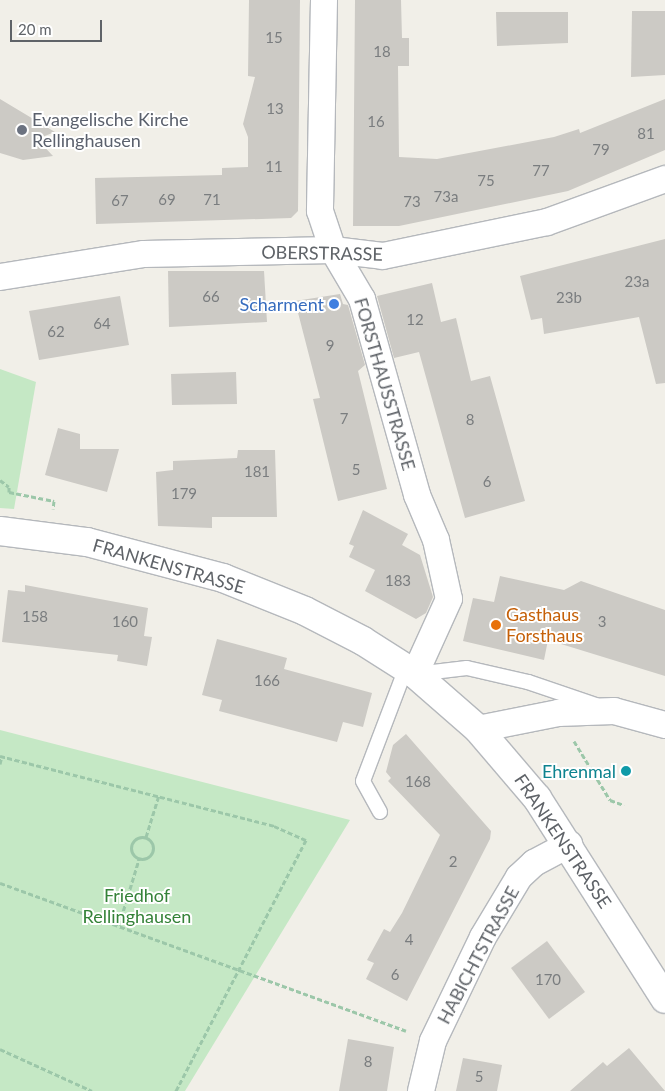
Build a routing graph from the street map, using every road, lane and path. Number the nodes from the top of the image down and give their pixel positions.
1 (324, 0) edge
2 (665, 179) edge
3 (333, 250) junction
4 (0, 277) edge
5 (0, 531) edge
6 (411, 671) junction
7 (614, 711) junction
8 (558, 714) junction
9 (665, 725) edge
10 (478, 729) junction
11 (1, 756) edge
12 (0, 764) edge
13 (159, 795) junction
14 (624, 805) dead end
15 (380, 812) dead end
16 (146, 838) junction
17 (569, 844) junction
18 (139, 859) junction
19 (0, 883) edge
20 (119, 925) junction
21 (239, 968) junction
22 (665, 999) edge
23 (433, 1041) junction
24 (0, 1049) edge
25 (92, 1091) edge
26 (176, 1091) edge
27 (421, 1091) edge

1 - 3 street, FORSTHAUSSTRASSE
2 - 3 street, OBERSTRASSE
3 - 4 street, OBERSTRASSE
3 - 6 street, FORSTHAUSSTRASSE
5 - 6 main road, FRANKENSTRASSE
6 - 7 lane
6 - 10 main road, FRANKENSTRASSE
6 - 15 lane
7 - 8 street
7 - 9 street
8 - 10 street
8 - 14 path
10 - 17 main road, FRANKENSTRASSE
11 - 12 path
11 - 13 path
13 - 16 path
13 - 21 path
16 - 18 path
16 - 18 path
17 - 22 main road, FRANKENSTRASSE
17 - 23 street, HABICHTSTRASSE
18 - 20 path
19 - 20 path
20 - 21 path
21 - 23 path
21 - 26 path
23 - 27 street, HABICHTSTRASSE
24 - 25 path

